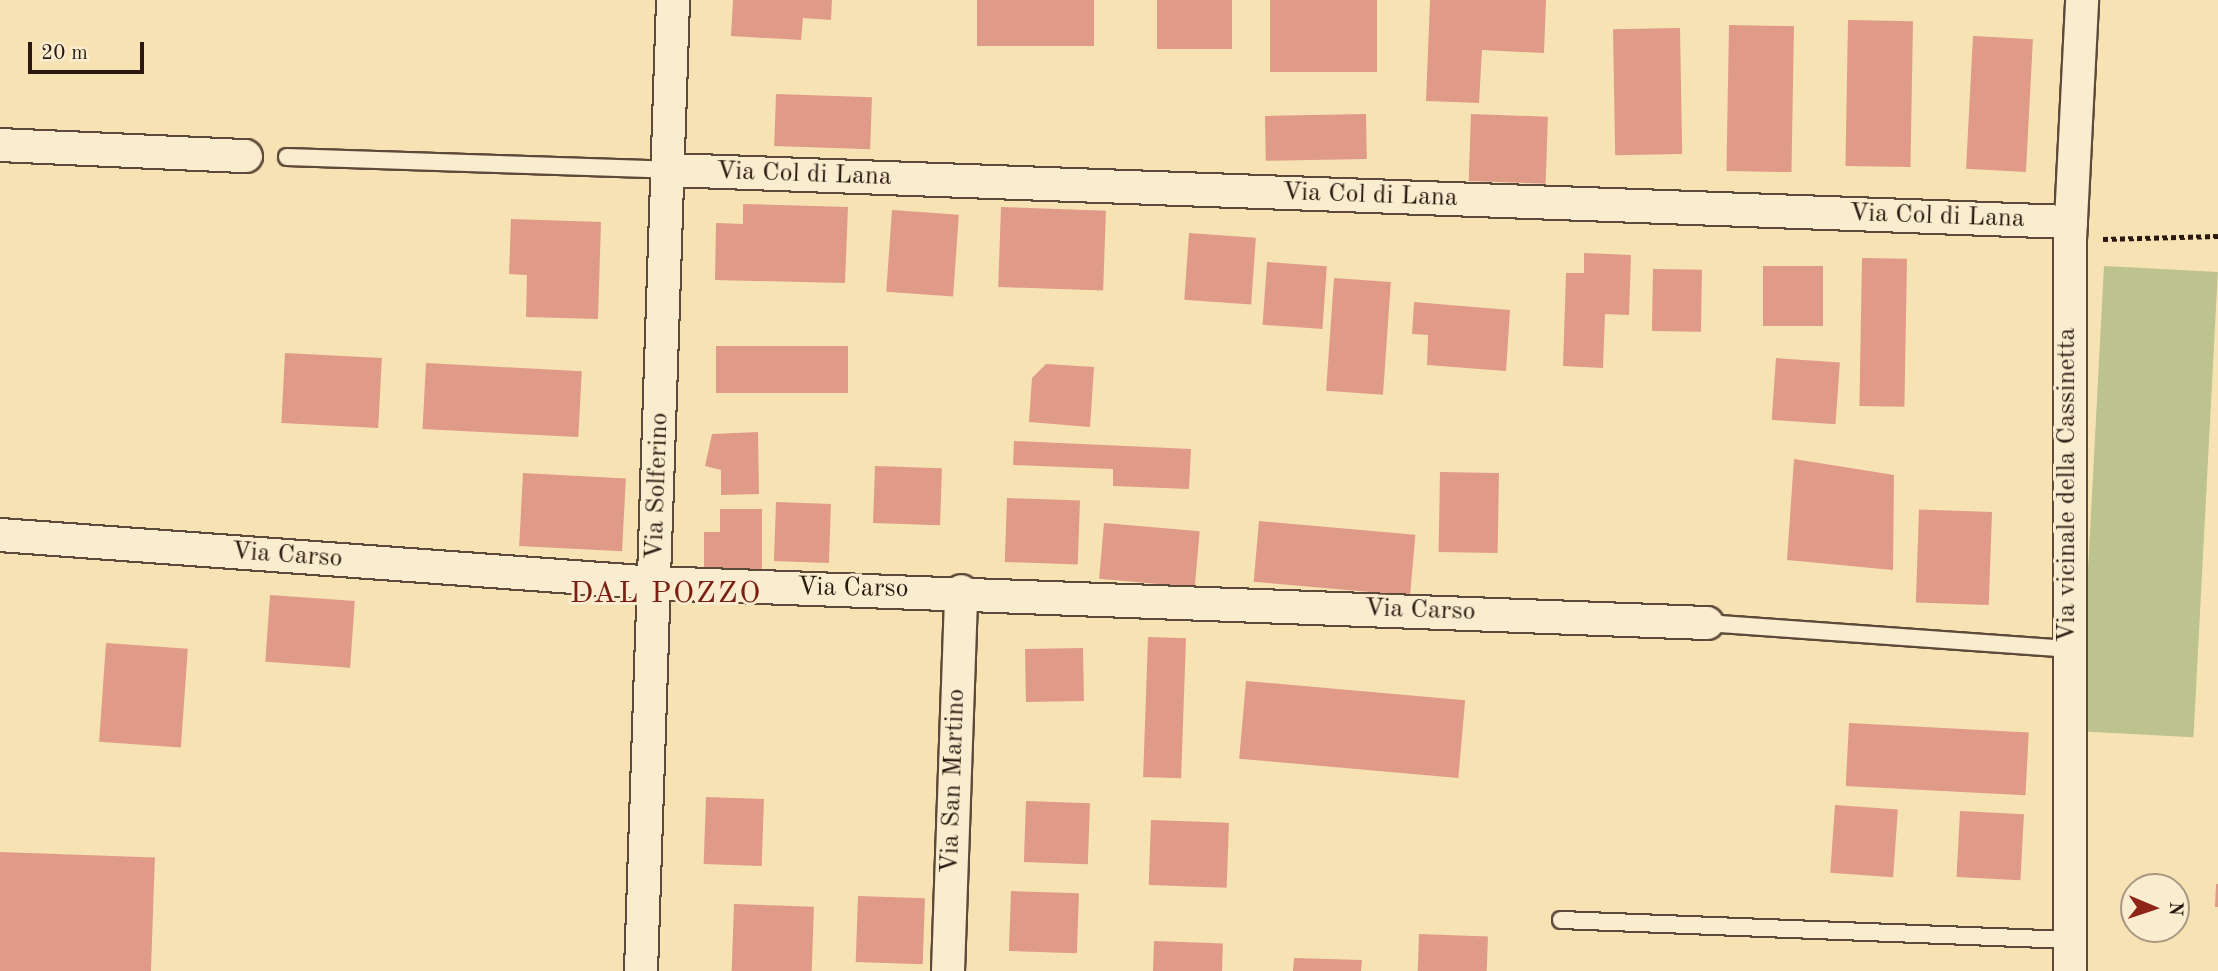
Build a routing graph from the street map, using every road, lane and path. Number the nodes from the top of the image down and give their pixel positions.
1 (673, 0) edge
2 (2075, 0) edge
3 (2082, 0) edge
4 (0, 145) edge
5 (247, 156) dead end
6 (287, 157) dead end
7 (670, 170) junction
8 (2070, 231) junction
9 (2218, 236) edge
10 (0, 536) edge
11 (655, 583) junction
12 (961, 591) junction
13 (1707, 623) joint
14 (2067, 649) junction
15 (1561, 920) dead end
16 (2070, 956) edge
17 (641, 971) edge
18 (948, 971) edge

1 - 7 street, Via Solferino
2 - 3 street
3 - 8 street, Via vicinale della Cassinetta
4 - 5 street
6 - 7 lane
7 - 8 street, Via Col di Lana
7 - 11 street, Via Solferino
8 - 9 path
8 - 14 street, Via vicinale della Cassinetta
10 - 11 street, Via Carso
11 - 12 street, Via Carso
11 - 17 street, Via Solferino
12 - 13 street, Via Carso
12 - 18 street, Via San Martino
13 - 14 lane
14 - 16 street, Via vicinale della Cassinetta
15 - 16 lane

